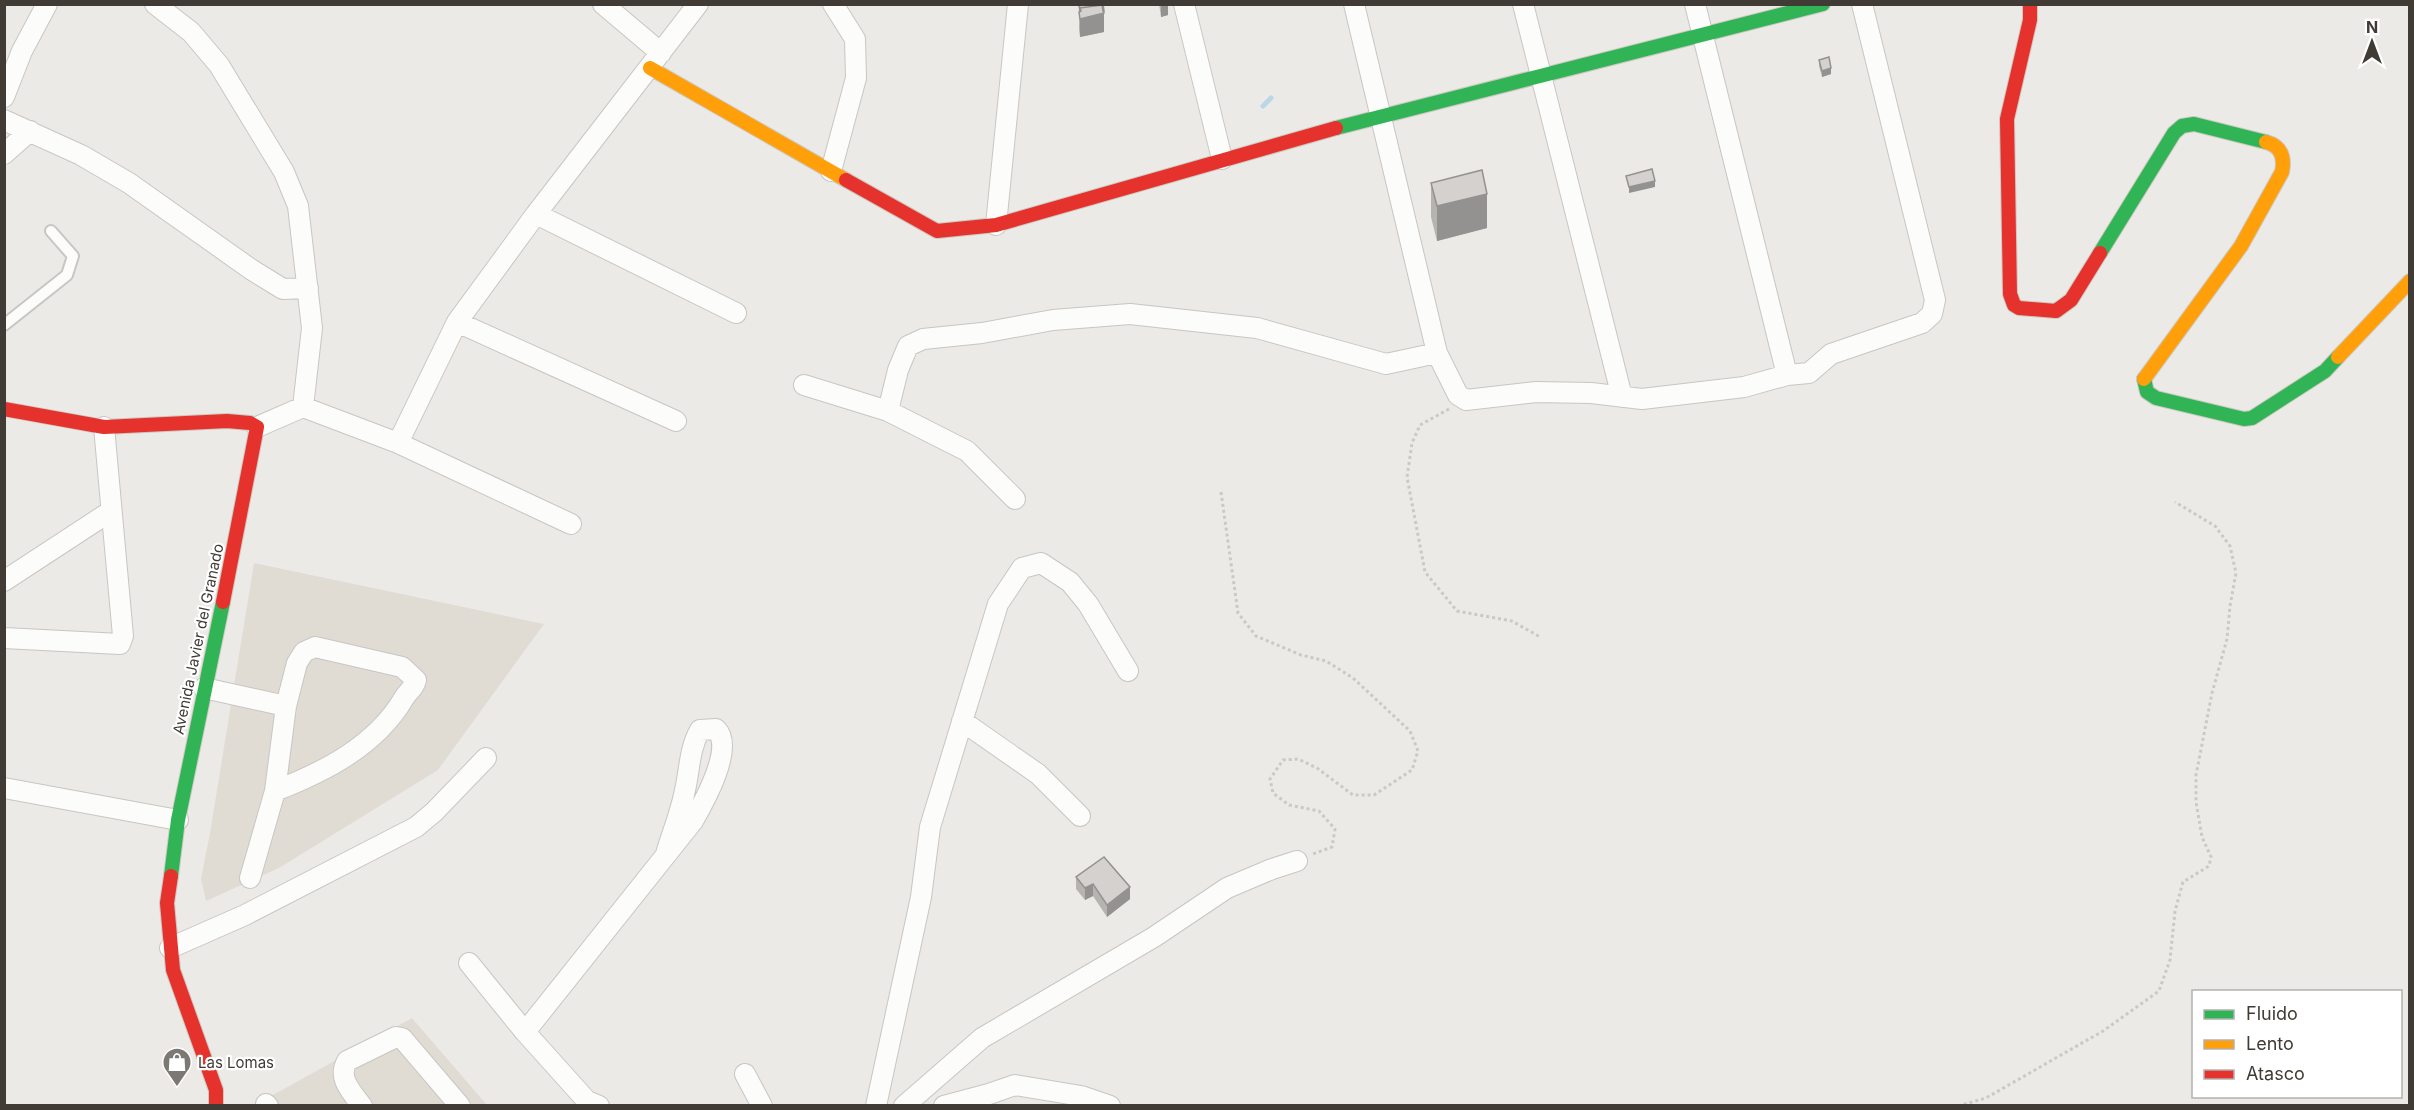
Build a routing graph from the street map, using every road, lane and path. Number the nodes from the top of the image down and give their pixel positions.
1 (47, 4) edge
2 (155, 4) edge
3 (603, 4) edge
4 (698, 4) edge
5 (833, 4) edge
6 (1018, 4) edge
7 (1184, 4) edge
8 (1354, 4) edge
9 (1523, 4) edge
10 (1695, 4) edge
11 (1823, 4) edge
12 (1862, 4) edge
13 (2030, 4) edge
14 (1702, 34) junction
15 (13, 47) edge
16 (655, 61) junction
17 (1540, 75) junction
18 (4, 97) edge
19 (1381, 115) junction
20 (4, 120) edge
21 (30, 131) junction
22 (4, 154) edge
23 (1222, 159) junction
24 (831, 171) junction
25 (536, 214) junction
26 (996, 225) junction
27 (51, 231) dead end
28 (2409, 281) edge
29 (308, 288) junction
30 (736, 313) dead end
31 (457, 322) junction
32 (4, 325) edge
33 (1437, 353) junction
34 (1787, 375) junction
35 (804, 384) dead end
36 (1622, 397) junction
37 (1466, 400) junction
38 (303, 407) junction
39 (4, 409) edge
40 (888, 411) junction
41 (676, 421) dead end
42 (104, 427) junction
43 (257, 427) junction
44 (398, 443) junction
45 (1221, 492) dead end
46 (1015, 499) dead end
47 (2175, 502) dead end
48 (111, 511) junction
49 (572, 524) dead end
50 (4, 581) edge
51 (1540, 637) dead end
52 (4, 638) edge
53 (1128, 671) dead end
54 (204, 688) junction
55 (286, 706) junction
56 (962, 721) junction
57 (486, 758) dead end
58 (4, 788) edge
59 (275, 791) junction
60 (1080, 816) dead end
61 (178, 820) junction
62 (666, 854) junction
63 (1297, 861) joint
64 (250, 878) dead end
65 (170, 948) junction
66 (469, 963) dead end
67 (525, 1032) junction
68 (745, 1074) dead end
69 (216, 1106) edge
70 (362, 1106) edge
71 (460, 1106) edge
72 (598, 1106) edge
73 (762, 1106) edge
74 (876, 1106) edge
75 (904, 1106) edge
76 (944, 1106) edge
77 (1110, 1106) edge
78 (1958, 1106) edge

1 - 15 street
2 - 29 street
3 - 16 street
4 - 16 street
5 - 24 street
6 - 26 street
7 - 23 street
8 - 19 street
9 - 17 street
10 - 14 street
11 - 14 street
12 - 34 street
13 - 28 street
14 - 17 street
14 - 34 street
15 - 18 street
16 - 24 street
16 - 25 street
17 - 19 street
17 - 36 street
19 - 23 street
19 - 33 street
20 - 21 street
21 - 22 street
21 - 29 street
23 - 26 street
24 - 26 street
25 - 30 street
25 - 31 street
27 - 32 lane
29 - 38 street
31 - 41 street
31 - 44 street
33 - 37 street
33 - 40 street
34 - 36 street
35 - 40 street
36 - 37 street
37 - 51 path
38 - 43 street
38 - 44 street
39 - 42 street
40 - 46 street
42 - 43 street
42 - 48 street
43 - 54 street, Avenida Javier del Granado
44 - 49 street
45 - 63 path
47 - 78 path
48 - 50 street
48 - 52 street
53 - 56 street
54 - 55 street
54 - 61 street, Avenida Javier del Granado
55 - 59 street
55 - 59 street
56 - 60 street
56 - 74 street
57 - 65 street
58 - 61 street
59 - 64 street
61 - 65 street, Avenida Javier del Granado
62 - 62 street
62 - 67 street
63 - 75 street
65 - 69 street, Avenida Javier del Granado
66 - 67 street
67 - 72 street
68 - 73 street
70 - 71 street
76 - 77 street

